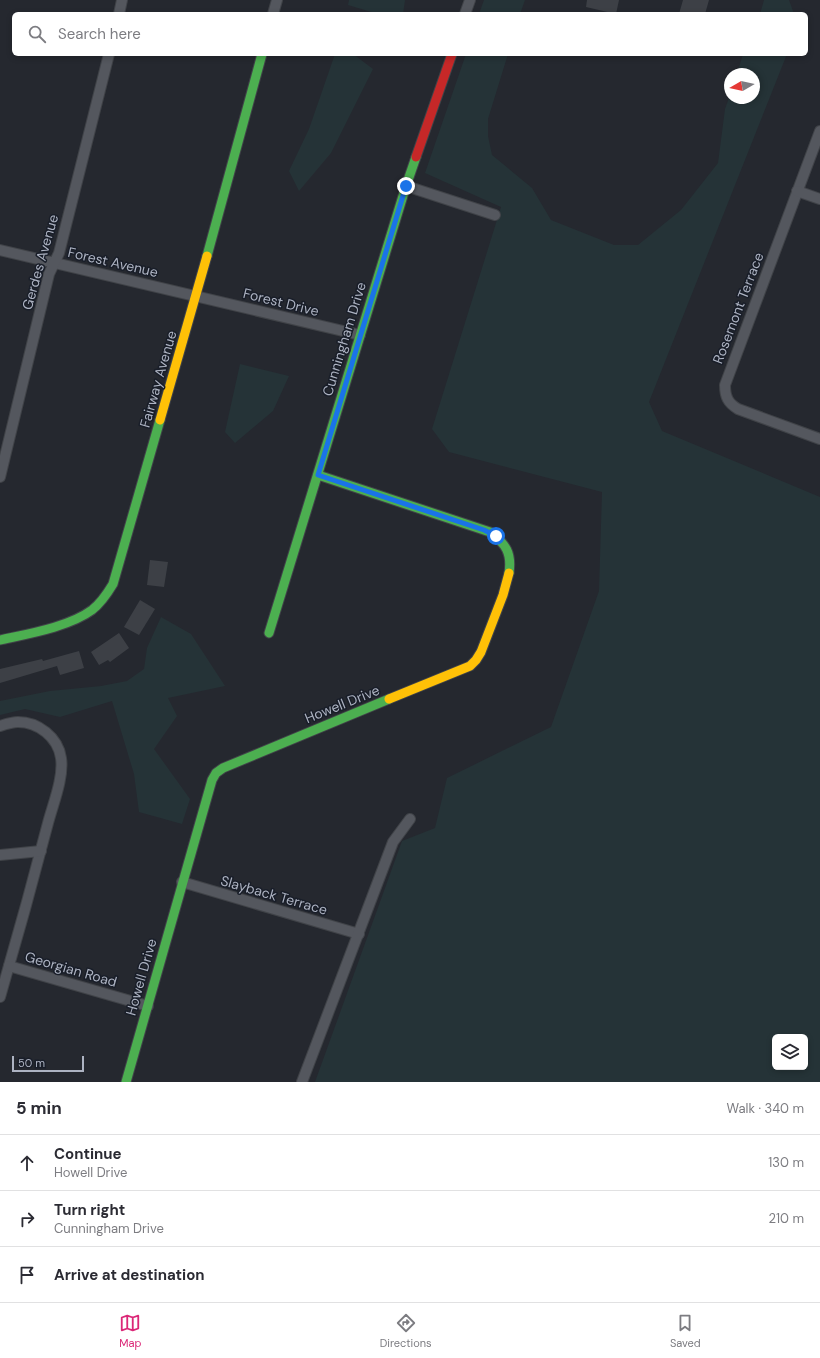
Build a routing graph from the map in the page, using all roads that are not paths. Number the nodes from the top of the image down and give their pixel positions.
1 (122, 0) edge
2 (277, 0) edge
3 (470, 0) edge
4 (119, 12) edge
5 (274, 12) edge
6 (466, 12) edge
7 (108, 56) edge
8 (261, 56) edge
9 (451, 56) edge
10 (820, 131) edge
11 (406, 186) junction
12 (797, 191) junction
13 (820, 199) edge
14 (495, 215) dead end
15 (0, 250) edge
16 (54, 263) junction
17 (196, 295) junction
18 (360, 335) junction
19 (820, 440) edge
20 (318, 475) junction
21 (0, 477) edge
22 (269, 633) dead end
23 (0, 640) edge
24 (0, 726) edge
25 (410, 819) dead end
26 (41, 851) junction
27 (0, 855) edge
28 (182, 882) junction
29 (359, 934) junction
30 (9, 966) junction
31 (0, 997) edge
32 (148, 1006) junction
33 (126, 1082) edge
34 (302, 1082) edge

1 - 4 street
2 - 5 street
3 - 6 street
7 - 16 street, Gerdes Avenue
8 - 17 street, Fairway Avenue
9 - 11 street, Cunningham Drive
10 - 12 street, Rosemont Terrace
11 - 14 street
11 - 18 street, Cunningham Drive
12 - 13 street
12 - 19 street, Rosemont Terrace
15 - 16 street, Forest Avenue
16 - 17 street, Forest Avenue
16 - 21 street, Gerdes Avenue
17 - 18 street, Forest Drive
17 - 23 street, Fairway Avenue
18 - 20 street, Cunningham Drive
20 - 22 street, Cunningham Drive
20 - 28 street, Howell Drive
24 - 26 street
25 - 29 street
26 - 27 street
26 - 30 street
28 - 29 street, Slayback Terrace
28 - 32 street, Howell Drive
29 - 34 street
30 - 31 street
30 - 32 street, Georgian Road
32 - 33 street, Howell Drive

